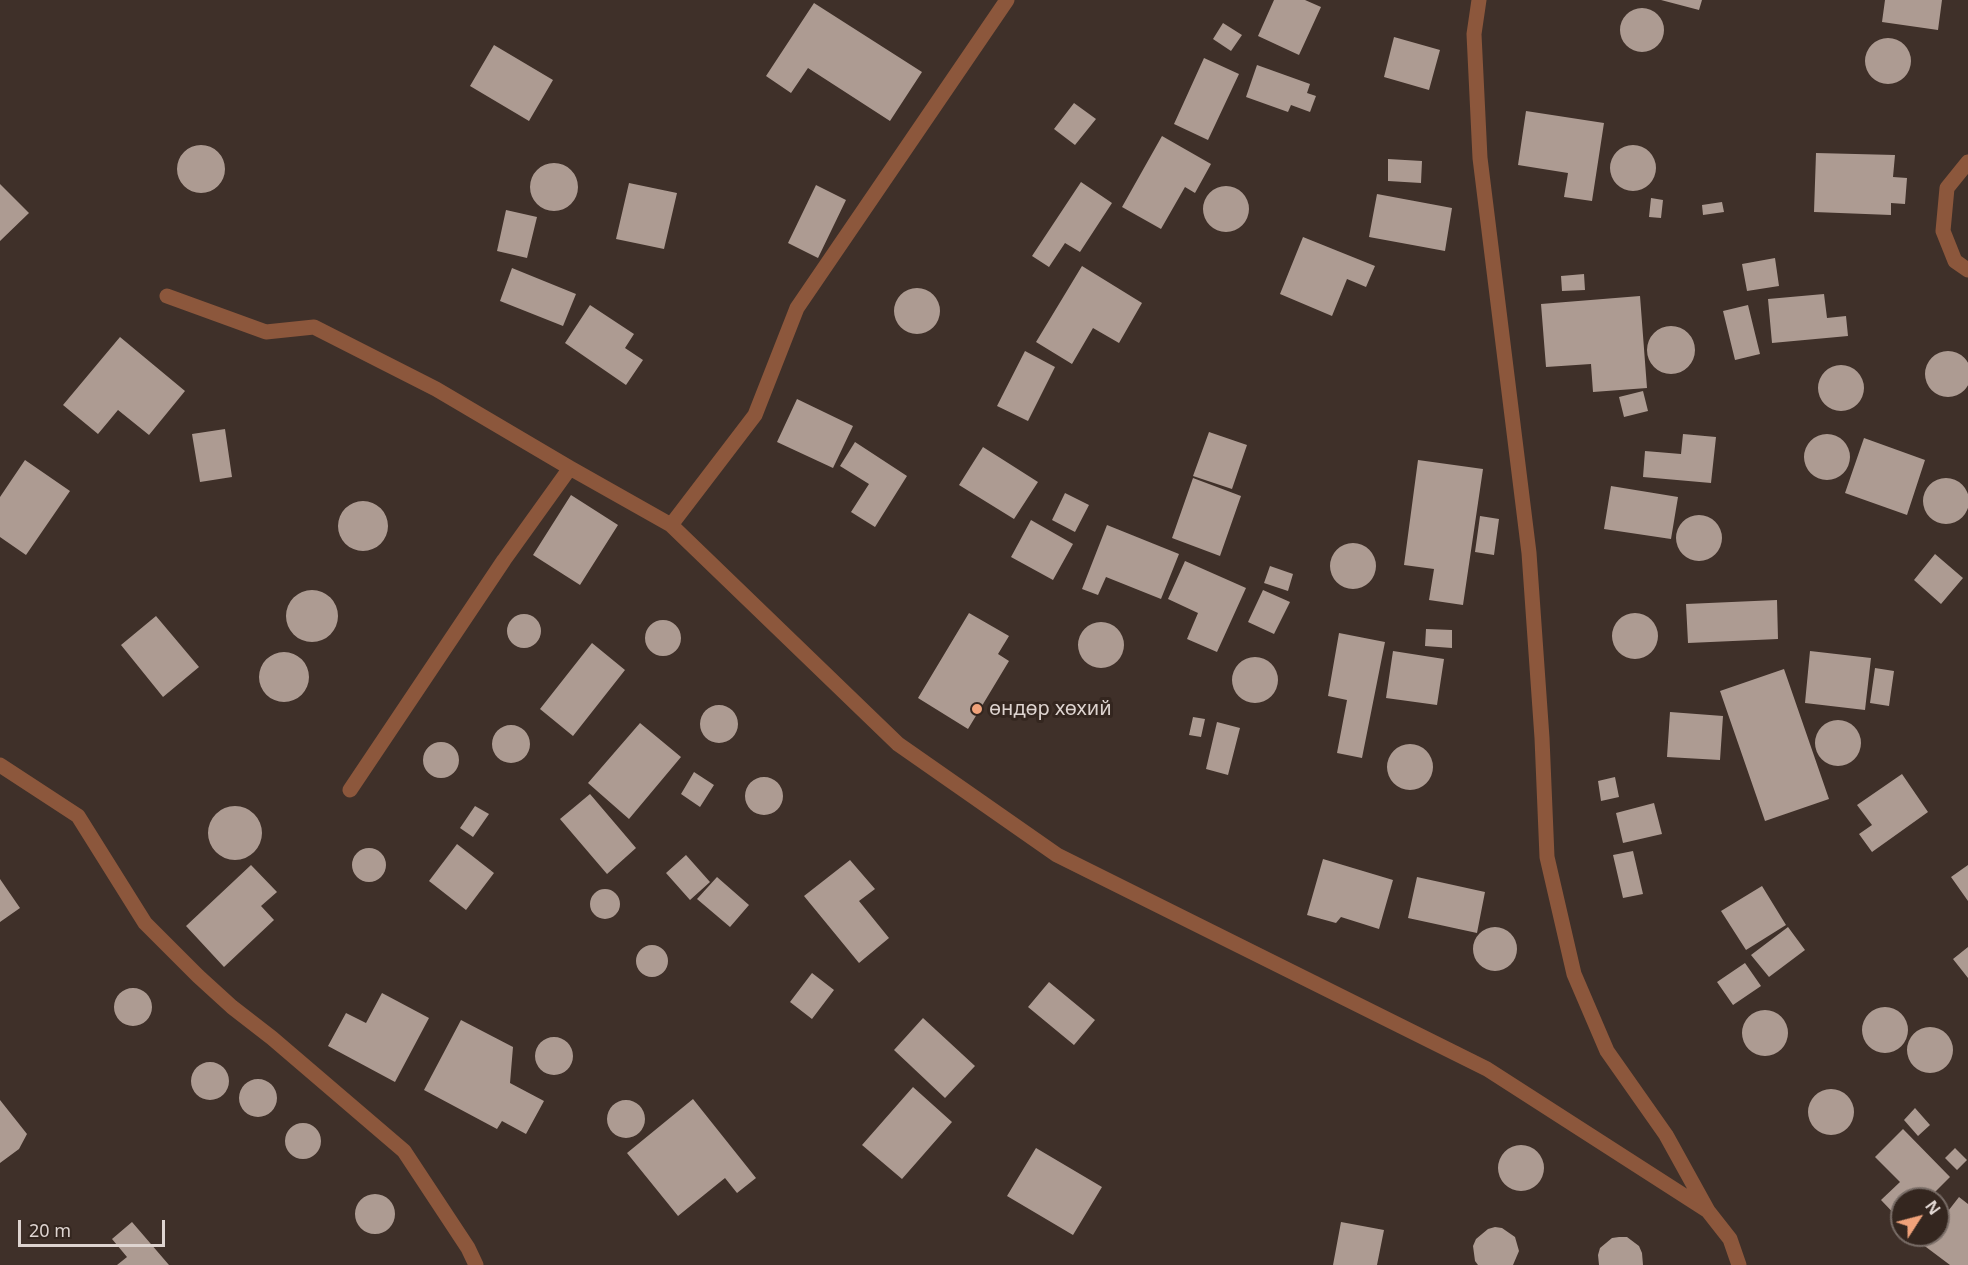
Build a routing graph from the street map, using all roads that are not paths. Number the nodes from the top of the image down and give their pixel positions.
1 (1007, 0) edge
2 (1479, 0) edge
3 (1968, 162) edge
4 (1968, 270) edge
5 (167, 296) dead end
6 (570, 468) junction
7 (672, 525) junction
8 (0, 765) edge
9 (350, 790) dead end
10 (1708, 1211) junction
11 (476, 1265) edge
12 (1739, 1265) edge

1 - 7 street
2 - 10 street
3 - 4 street
5 - 6 street
6 - 7 street
6 - 9 street
7 - 10 street
8 - 11 street
10 - 12 street

